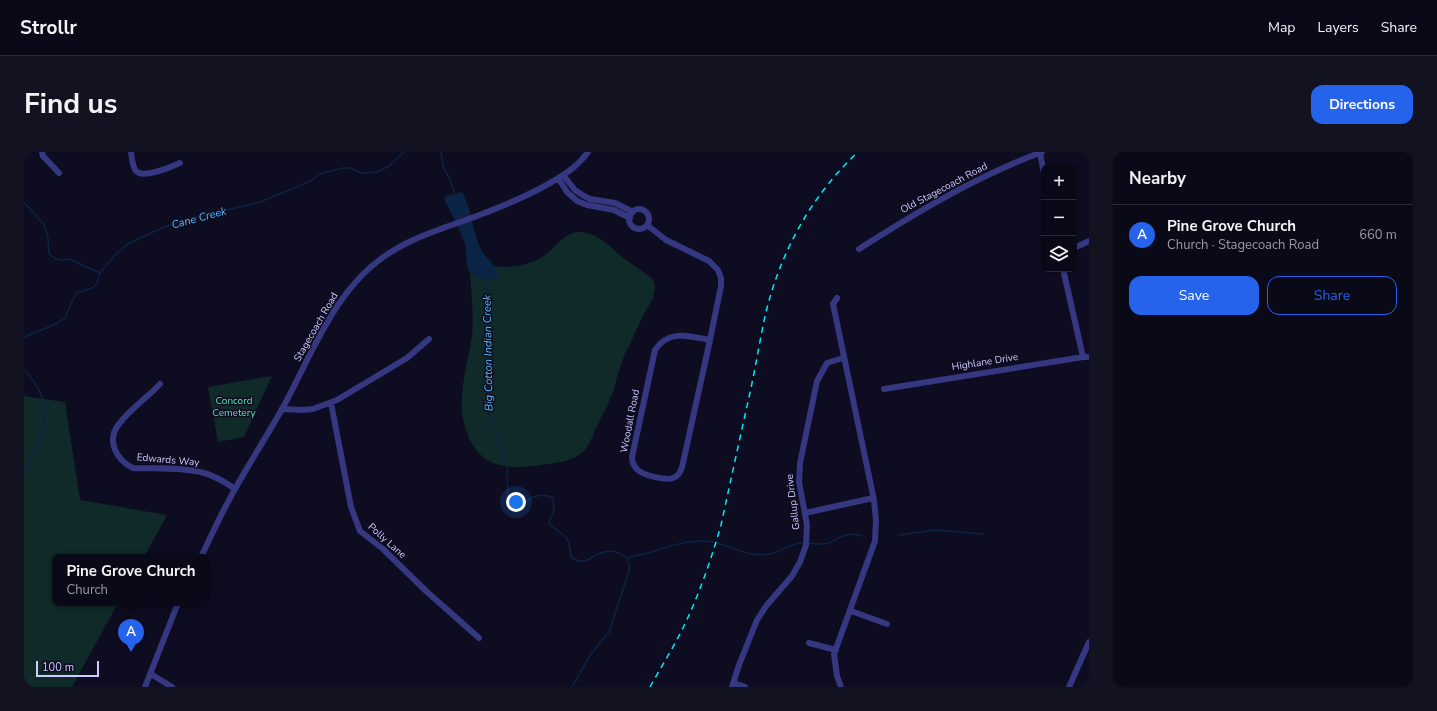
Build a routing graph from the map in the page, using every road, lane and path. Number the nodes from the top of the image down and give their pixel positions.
1 (42, 152) edge
2 (131, 152) edge
3 (588, 152) edge
4 (1041, 152) edge
5 (180, 163) dead end
6 (1043, 164) edge
7 (59, 173) dead end
8 (561, 177) junction
9 (633, 212) junction
10 (630, 218) junction
11 (647, 225) junction
12 (1089, 241) edge
13 (1077, 247) edge
14 (859, 249) dead end
15 (1064, 272) edge
16 (837, 298) dead end
17 (429, 339) dead end
18 (710, 340) junction
19 (1086, 357) edge
20 (843, 358) junction
21 (160, 384) dead end
22 (884, 389) dead end
23 (331, 403) junction
24 (282, 409) junction
25 (235, 489) junction
26 (873, 498) junction
27 (805, 513) junction
28 (202, 554) edge
29 (177, 606) edge
30 (851, 611) junction
31 (887, 624) dead end
32 (479, 638) dead end
33 (1089, 642) edge
34 (809, 643) dead end
35 (836, 650) junction
36 (151, 674) junction
37 (733, 685) edge
38 (146, 687) edge
39 (172, 687) edge
40 (745, 687) edge
41 (841, 687) edge
42 (1069, 687) edge

1 - 7 street
2 - 5 street
3 - 8 street, Stagecoach Road
4 - 6 street
4 - 14 street, Old Stagecoach Road
8 - 9 street
8 - 10 street
8 - 24 street, Stagecoach Road
9 - 10 street
9 - 11 street
10 - 11 street
11 - 18 street, Woodall Road
12 - 13 street
15 - 19 street
16 - 20 street
17 - 23 street
18 - 18 street, Woodall Road
19 - 22 street, Highlane Drive
20 - 26 street
20 - 27 street, Gallup Drive
21 - 25 street, Edwards Way
23 - 24 street
23 - 32 street, Polly Lane
24 - 25 street, Stagecoach Road
25 - 28 street, Stagecoach Road
26 - 27 street
26 - 30 street
27 - 37 street, Gallup Drive
29 - 36 street
30 - 31 street
30 - 35 street
33 - 42 street
34 - 35 street
35 - 41 street
36 - 38 street
36 - 39 street
37 - 40 street

